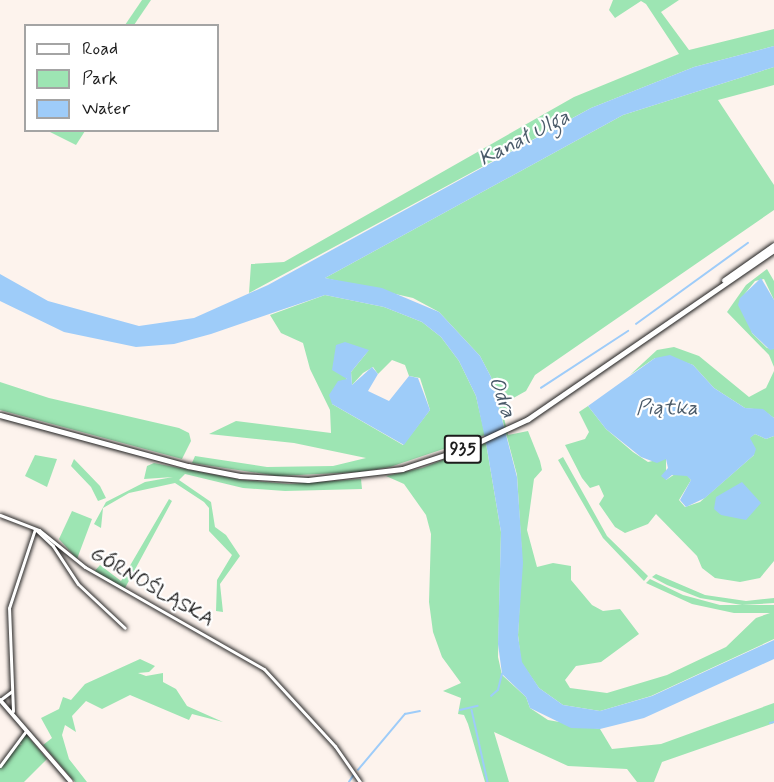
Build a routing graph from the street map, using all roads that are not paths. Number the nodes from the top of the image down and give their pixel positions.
1 (774, 245) edge
2 (774, 250) edge
3 (715, 288) junction
4 (0, 415) edge
5 (0, 515) edge
6 (35, 529) junction
7 (125, 628) dead end
8 (12, 691) junction
9 (0, 700) edge
10 (13, 711) junction
11 (27, 729) junction
12 (0, 766) edge
13 (71, 782) edge
14 (360, 782) edge

1 - 3 main road, 935
2 - 3 main road, 935
3 - 4 main road, 935
5 - 6 street
6 - 7 street
6 - 8 street
6 - 14 street, GÓRNOŚLĄSKA
8 - 9 street
8 - 10 street
9 - 10 street
10 - 11 street
11 - 12 street
11 - 13 street

